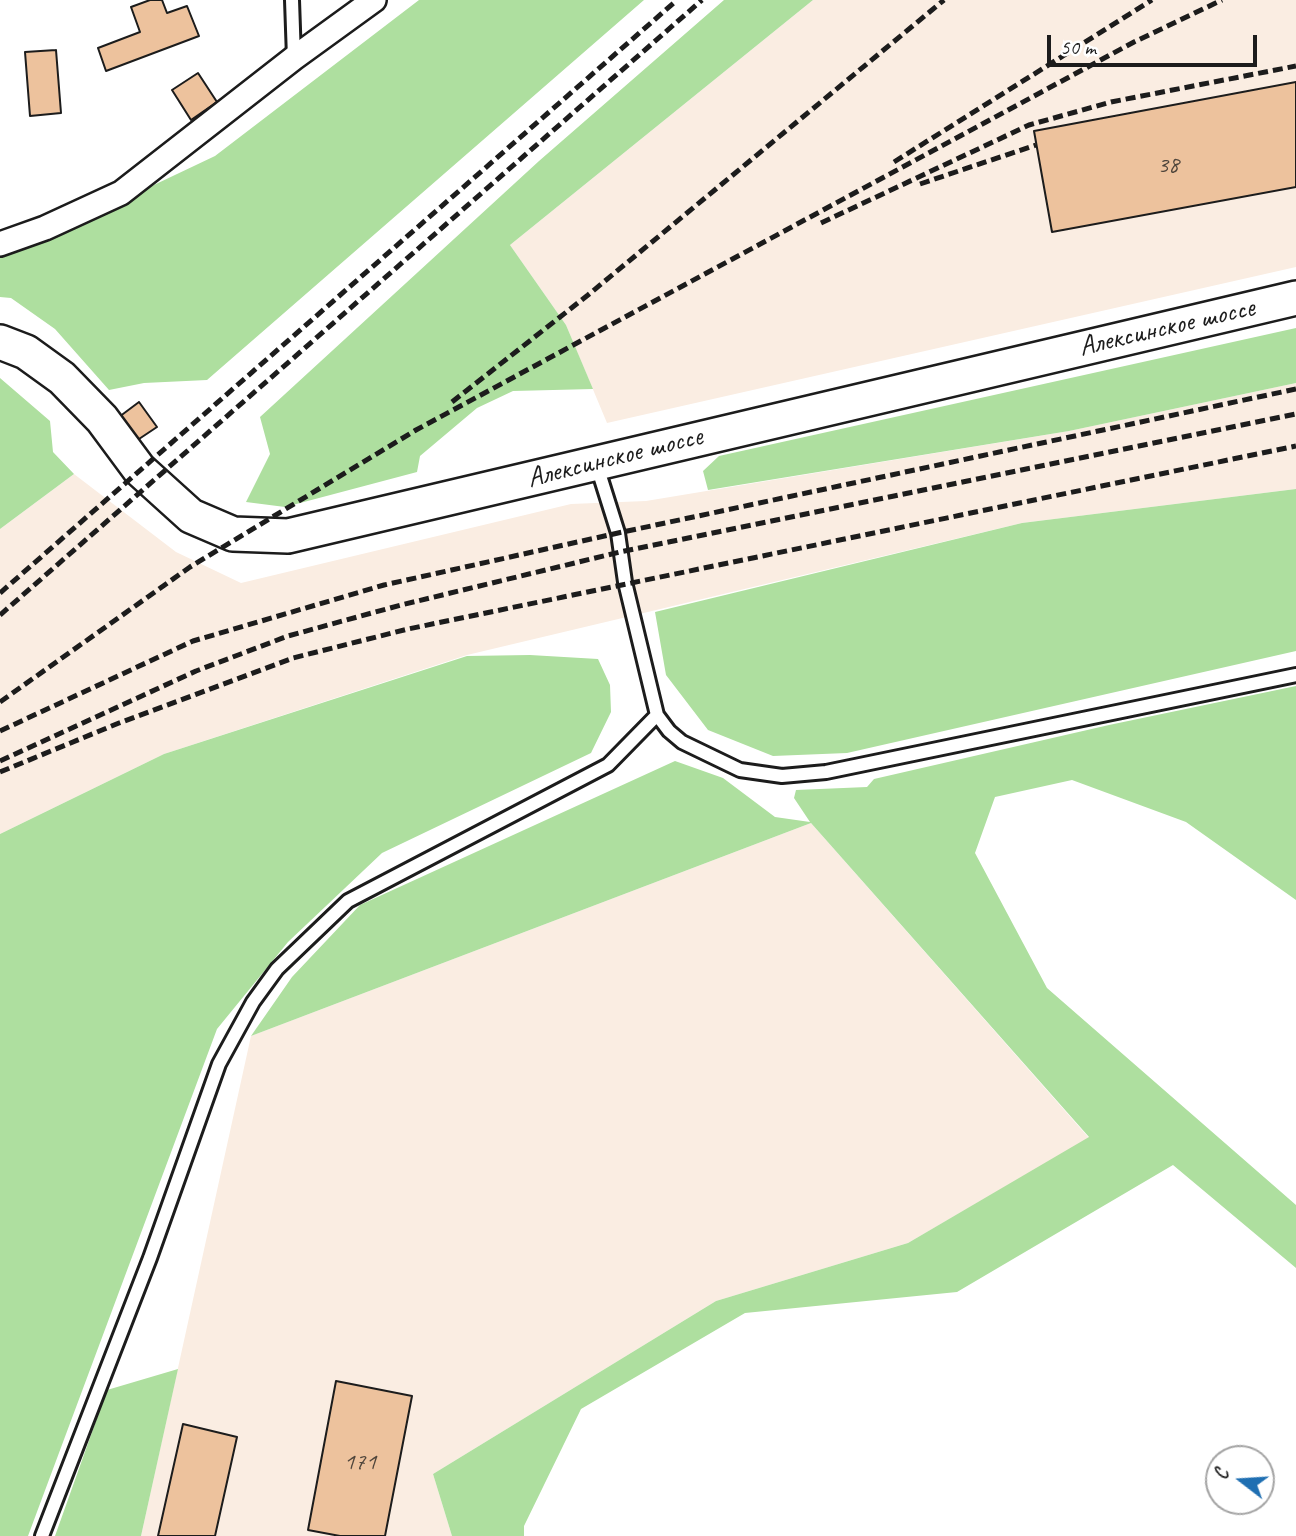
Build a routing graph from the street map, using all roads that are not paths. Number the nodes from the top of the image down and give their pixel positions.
1 (292, 0) edge
2 (374, 0) edge
3 (294, 58) junction
4 (0, 244) edge
5 (1296, 298) edge
6 (0, 342) edge
7 (596, 462) junction
8 (1296, 675) edge
9 (657, 715) junction
10 (42, 1536) edge

1 - 3 lane
2 - 3 street
3 - 4 street
5 - 7 main road, Алексинское шоссе
6 - 7 main road, Алексинское шоссе
7 - 9 lane
8 - 9 lane
9 - 10 lane

